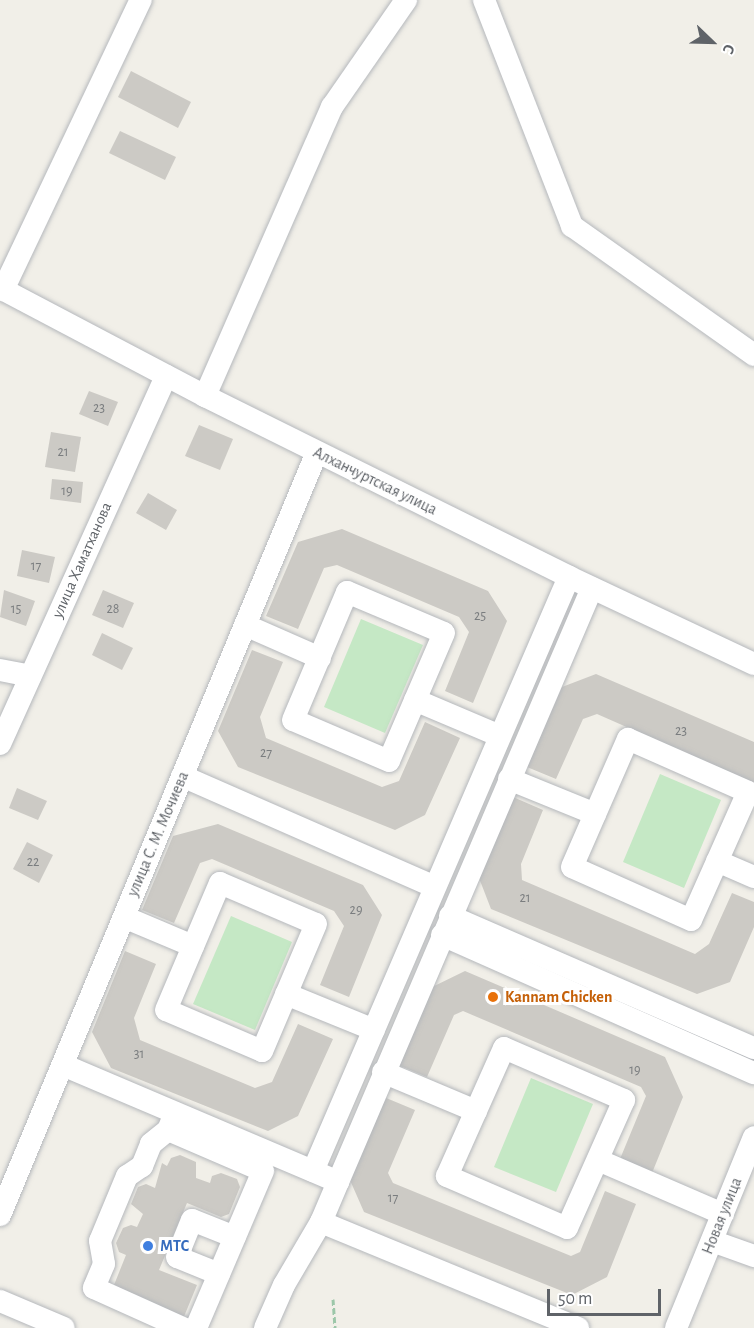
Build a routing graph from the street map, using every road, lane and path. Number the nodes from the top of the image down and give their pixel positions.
1 (141, 0) edge
2 (406, 0) edge
3 (484, 0) edge
4 (2, 289) edge
5 (754, 355) edge
6 (166, 376) junction
7 (205, 396) junction
8 (317, 452) junction
9 (569, 577) junction
10 (592, 588) junction
11 (245, 625) junction
12 (320, 658) junction
13 (754, 664) edge
14 (0, 670) edge
15 (30, 676) junction
16 (415, 700) junction
17 (500, 736) junction
18 (0, 744) edge
19 (182, 776) junction
20 (509, 779) junction
21 (595, 814) junction
22 (717, 861) junction
23 (754, 876) edge
24 (435, 887) junction
25 (124, 917) junction
26 (446, 925) junction
27 (193, 946) junction
28 (286, 994) junction
29 (374, 1030) junction
30 (754, 1048) edge
31 (63, 1065) junction
32 (383, 1072) junction
33 (754, 1073) edge
34 (476, 1112) junction
35 (172, 1121) junction
36 (752, 1147) edge
37 (598, 1160) junction
38 (313, 1172) junction
39 (338, 1182) junction
40 (723, 1214) junction
41 (0, 1215) edge
42 (321, 1222) junction
43 (235, 1237) junction
44 (712, 1241) junction
45 (754, 1256) edge
46 (219, 1274) junction
47 (333, 1299) dead end
48 (0, 1301) edge
49 (64, 1328) edge
50 (183, 1328) edge
51 (196, 1328) edge
52 (265, 1328) edge
53 (335, 1328) edge
54 (578, 1328) edge
55 (676, 1328) edge

1 - 4 street
2 - 7 street
3 - 5 street
4 - 6 street, Алханчуртская улица
6 - 7 street, Алханчуртская улица
6 - 15 street, улица Хаматханова
7 - 8 street, Алханчуртская улица
8 - 9 street, Алханчуртская улица
8 - 11 street, улица С. М. Мочиева
9 - 10 street, Алханчуртская улица
9 - 17 street
10 - 13 street, Алханчуртская улица
10 - 20 street
11 - 12 street
11 - 19 street, улица С. М. Мочиева
12 - 16 street
12 - 16 street
14 - 15 street
15 - 18 street, улица Хаматханова
16 - 17 street
17 - 24 street
19 - 24 street
19 - 25 street, улица С. М. Мочиева
20 - 21 street
20 - 26 street
21 - 22 street
21 - 22 street
22 - 23 street
24 - 29 street
25 - 27 street
25 - 31 street, улица С. М. Мочиева
26 - 30 street
26 - 32 street
26 - 33 street
27 - 28 street
27 - 28 street
28 - 29 street
29 - 38 street
31 - 35 street
31 - 41 street, улица С. М. Мочиева
32 - 34 street
32 - 39 street
34 - 37 street
34 - 37 street
35 - 38 street
35 - 43 street
35 - 50 street
36 - 40 street, Новая улица
37 - 40 street
38 - 39 street
39 - 42 street
40 - 44 street, Новая улица
42 - 52 street
42 - 54 street
43 - 46 street
43 - 46 street
44 - 45 street
44 - 55 street, Новая улица
46 - 51 street
47 - 53 path
48 - 49 street

